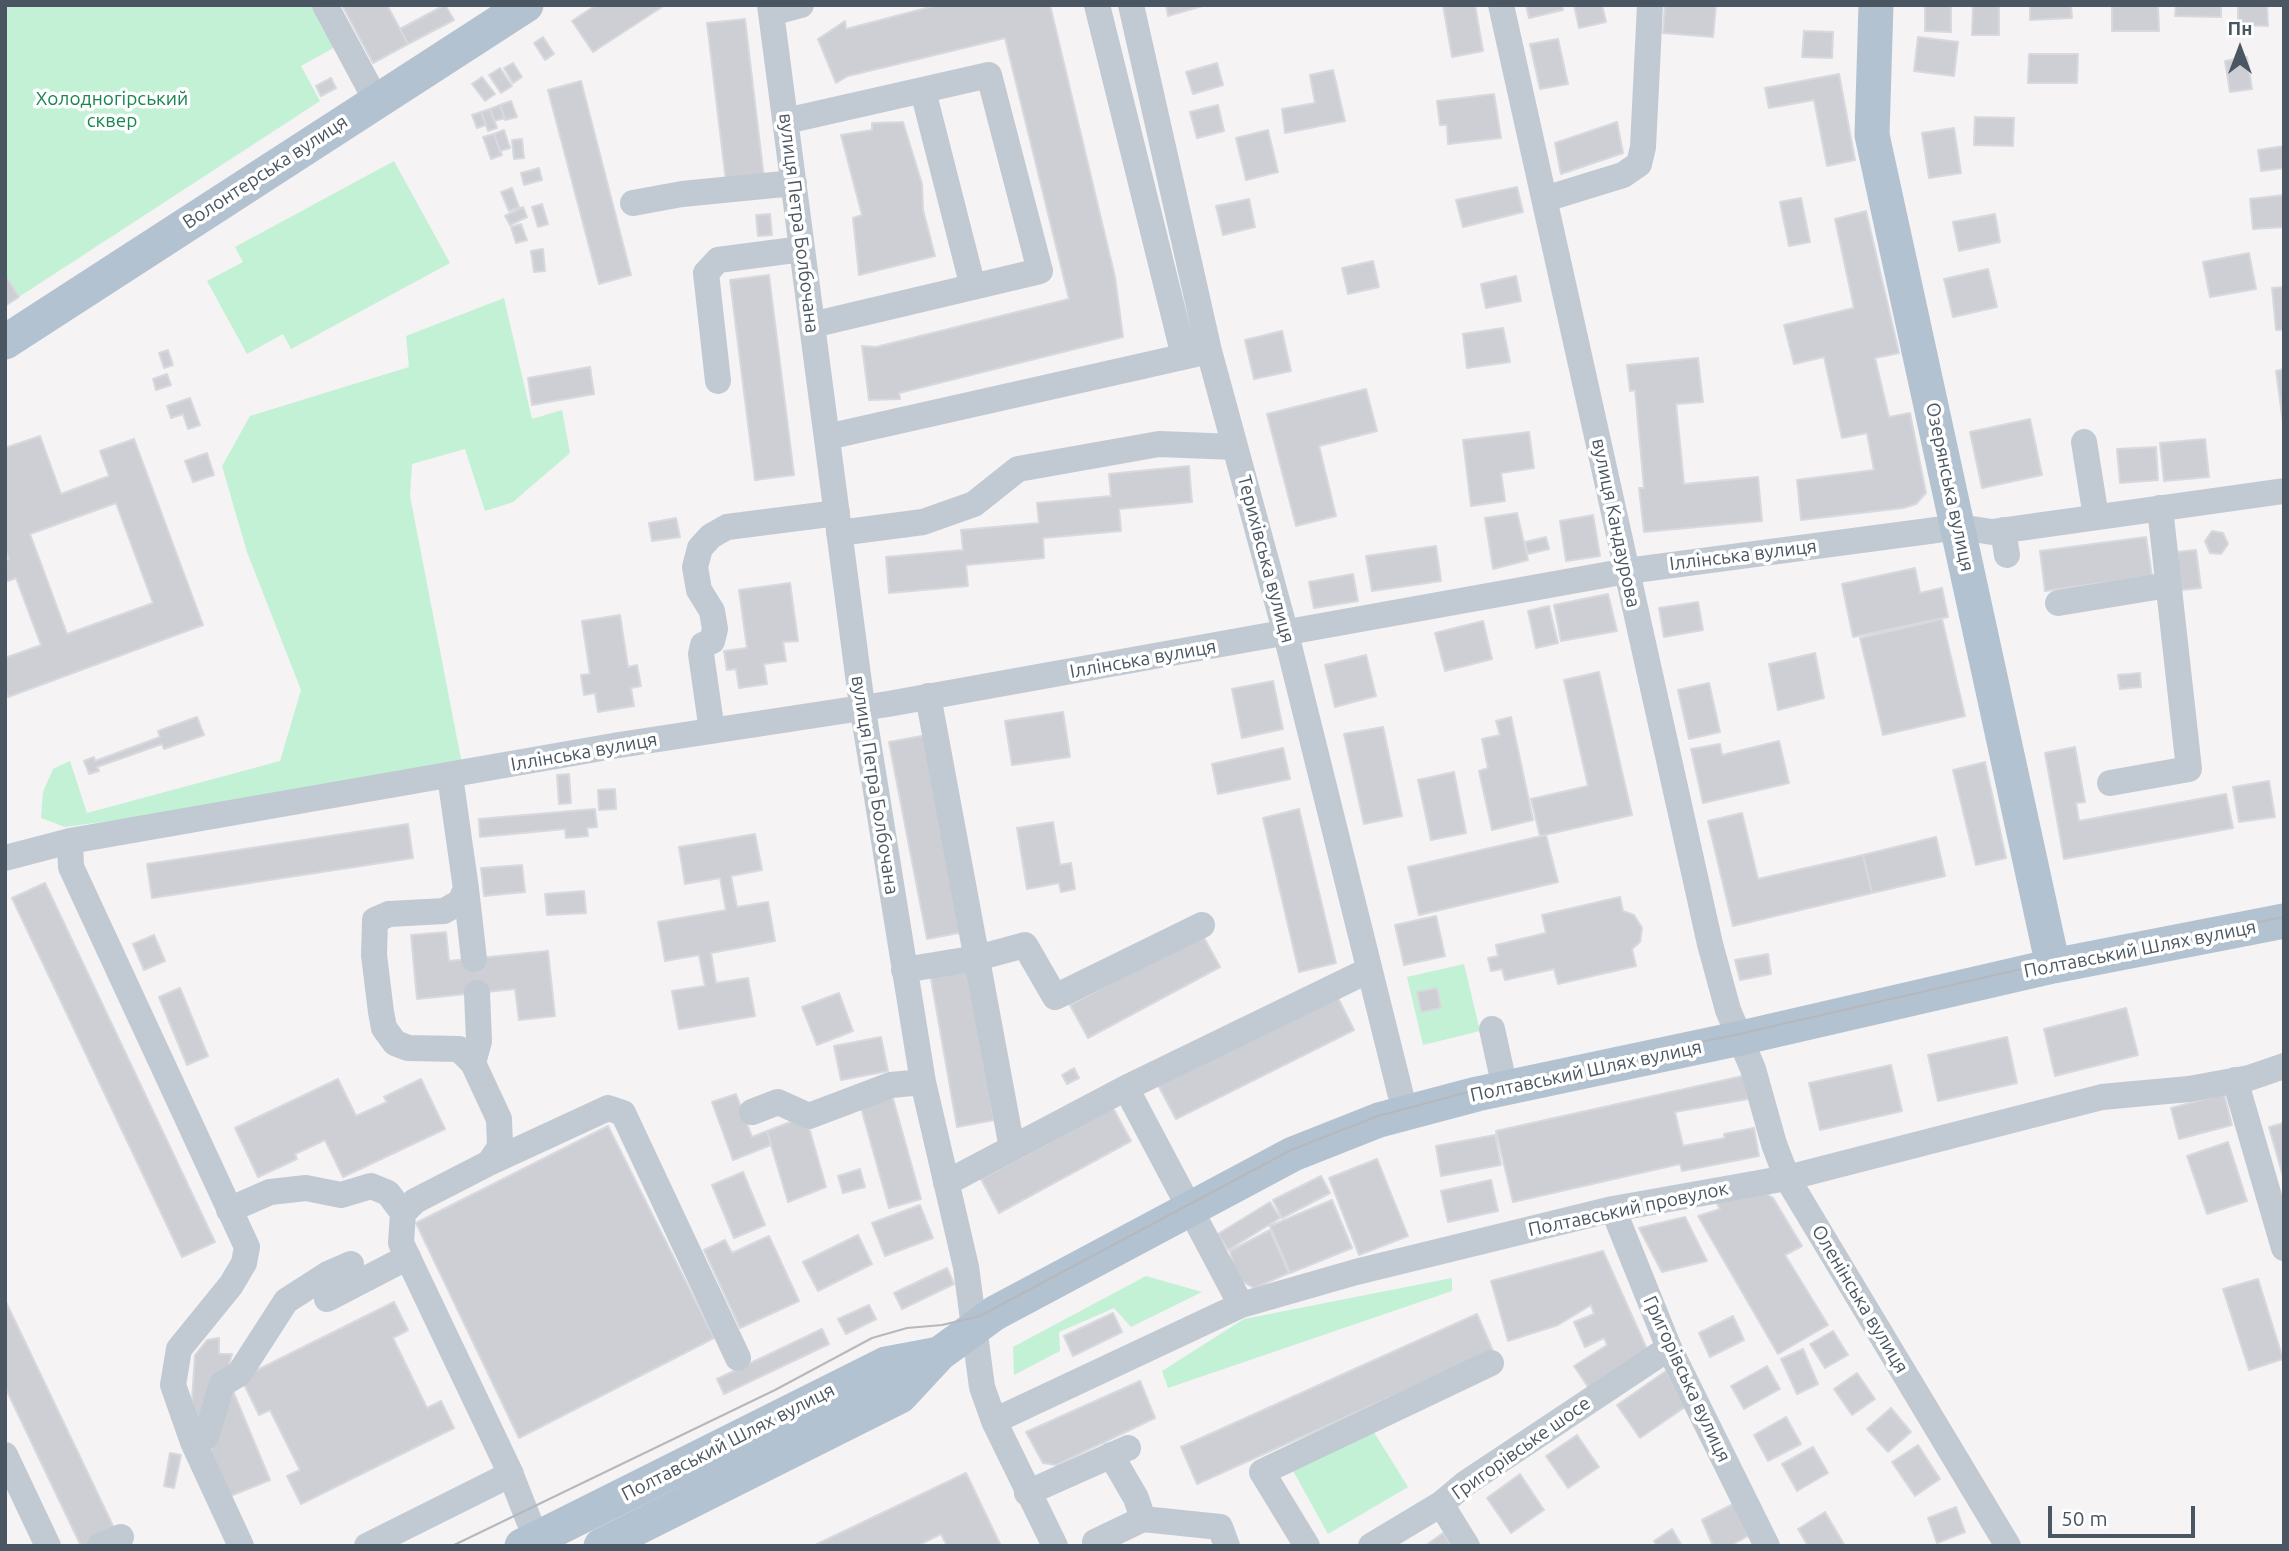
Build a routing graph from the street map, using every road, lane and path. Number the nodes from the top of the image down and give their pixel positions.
1 (325, 5) edge
2 (801, 5) edge
3 (1097, 5) edge
4 (1131, 5) edge
5 (1502, 5) edge
6 (1650, 5) edge
7 (1876, 5) edge
8 (771, 9) edge
9 (505, 11) edge
10 (923, 91) junction
11 (376, 100) junction
12 (786, 121) junction
13 (794, 183) junction
14 (1545, 199) junction
15 (633, 203) dead end
16 (802, 249) junction
17 (973, 288) junction
18 (812, 325) junction
19 (5, 342) edge
20 (1197, 354) junction
21 (718, 381) dead end
22 (827, 437) junction
23 (2084, 442) dead end
24 (1235, 447) junction
25 (2284, 491) edge
26 (2160, 508) junction
27 (2096, 517) junction
28 (838, 523) junction
29 (1959, 527) junction
30 (1627, 570) junction
31 (2168, 585) junction
32 (2058, 603) dead end
33 (1286, 634) junction
34 (928, 696) junction
35 (862, 708) junction
36 (712, 731) junction
37 (450, 776) junction
38 (2110, 783) dead end
39 (70, 841) junction
40 (5, 858) edge
41 (466, 889) junction
42 (2284, 921) edge
43 (1202, 925) dead end
44 (977, 958) junction
45 (474, 959) dead end
46 (2053, 966) junction
47 (904, 970) junction
48 (1369, 970) junction
49 (477, 993) dead end
50 (1492, 1028) dead end
51 (1741, 1038) junction
52 (473, 1063) junction
53 (2284, 1066) edge
54 (2235, 1080) junction
55 (923, 1082) junction
56 (1126, 1088) junction
57 (1504, 1088) junction
58 (752, 1112) dead end
59 (1405, 1112) junction
60 (1012, 1148) junction
61 (489, 1163) junction
62 (1787, 1178) junction
63 (946, 1183) junction
64 (1189, 1209) junction
65 (1614, 1209) junction
66 (229, 1210) junction
67 (403, 1213) junction
68 (2284, 1248) edge
69 (408, 1257) junction
70 (351, 1264) dead end
71 (327, 1298) dead end
72 (1241, 1305) junction
73 (974, 1327) junction
74 (1669, 1348) junction
75 (939, 1354) junction
76 (737, 1358) dead end
77 (1491, 1363) dead end
78 (994, 1421) junction
79 (193, 1442) junction
80 (5, 1455) edge
81 (511, 1474) junction
82 (1027, 1493) junction
83 (1441, 1504) junction
84 (1143, 1519) junction
85 (1095, 1542) dead end
86 (532, 1543) edge
87 (48, 1546) edge
88 (241, 1546) edge
89 (367, 1546) edge
90 (601, 1546) edge
91 (1055, 1546) edge
92 (1227, 1546) edge
93 (1307, 1546) edge
94 (1371, 1546) edge
95 (1466, 1546) edge
96 (1767, 1546) edge
97 (2008, 1546) edge

1 - 11 street
2 - 8 street
3 - 20 street
4 - 20 street, Терихівська вулиця
5 - 14 street, вулиця Кандаурова
6 - 14 street
7 - 29 main road, Озерянська вулиця
8 - 12 street, вулиця Петра Болбочана
9 - 11 main road, Волонтерська вулиця
10 - 12 street
10 - 17 street
10 - 17 street
11 - 19 main road, Волонтерська вулиця
12 - 13 street, вулиця Петра Болбочана
13 - 15 street
13 - 16 street, вулиця Петра Болбочана
14 - 30 street, вулиця Кандаурова
16 - 18 street, вулиця Петра Болбочана
16 - 21 street
17 - 18 street
18 - 22 street, вулиця Петра Болбочана
20 - 22 street
20 - 24 street, Терихівська вулиця
22 - 28 street, вулиця Петра Болбочана
23 - 27 street
24 - 28 street
24 - 33 street, Терихівська вулиця
25 - 26 street, Іллінська вулиця
26 - 27 street, Іллінська вулиця
26 - 31 street
27 - 29 street, Іллінська вулиця
28 - 35 street, вулиця Петра Болбочана
28 - 36 street
29 - 30 street, Іллінська вулиця
29 - 46 main road, Озерянська вулиця
30 - 33 street, Іллінська вулиця
30 - 51 street, вулиця Кандаурова
31 - 32 street
31 - 38 street
33 - 34 street, Іллінська вулиця
33 - 48 street, Терихівська вулиця
34 - 35 street, Іллінська вулиця
34 - 44 street
35 - 36 street, Іллінська вулиця
35 - 47 street, вулиця Петра Болбочана
36 - 37 street, Іллінська вулиця
37 - 39 street, Іллінська вулиця
37 - 41 street
39 - 40 street, Іллінська вулиця
39 - 66 street
41 - 45 street
41 - 52 street
42 - 46 main road, Полтавський Шлях вулиця
43 - 44 street
44 - 47 street
44 - 60 street
46 - 51 main road, Полтавський Шлях вулиця
47 - 55 street, вулиця Петра Болбочана
48 - 56 street
48 - 59 street, Терихівська вулиця
49 - 52 street
50 - 57 street
51 - 57 main road, Полтавський Шлях вулиця
51 - 62 street, Оленінська вулиця
52 - 61 street
53 - 54 street, Полтавський провулок
54 - 62 street, Полтавський провулок
54 - 68 street
55 - 58 street
55 - 63 street, вулиця Петра Болбочана
56 - 60 street
56 - 64 street
57 - 59 main road, Полтавський Шлях вулиця
59 - 64 main road, Полтавський Шлях вулиця
60 - 63 street
61 - 67 street
61 - 76 street
62 - 65 street, Полтавський провулок
62 - 97 street, Оленінська вулиця
63 - 73 street, вулиця Петра Болбочана
64 - 72 street
64 - 73 main road, Полтавський Шлях вулиця
65 - 72 street, Полтавський провулок
65 - 74 street, Григорівська вулиця
66 - 67 street
66 - 79 street
67 - 69 street
69 - 71 street
69 - 81 street
70 - 79 street
72 - 78 street, Полтавський провулок
73 - 75 main road, Полтавський Шлях вулиця
73 - 78 street, вулиця Петра Болбочана
74 - 83 street, Григорівське шосе
74 - 96 street, Григорівська вулиця
75 - 86 main road, Полтавський Шлях вулиця
75 - 90 main road, Полтавський Шлях вулиця
77 - 93 street
78 - 82 street, вулиця Петра Болбочана
79 - 88 street
80 - 87 street
81 - 86 street
81 - 89 street
82 - 84 street
82 - 91 street, вулиця Петра Болбочана
83 - 94 street, Григорівське шосе
83 - 95 street
84 - 85 street
84 - 92 street

